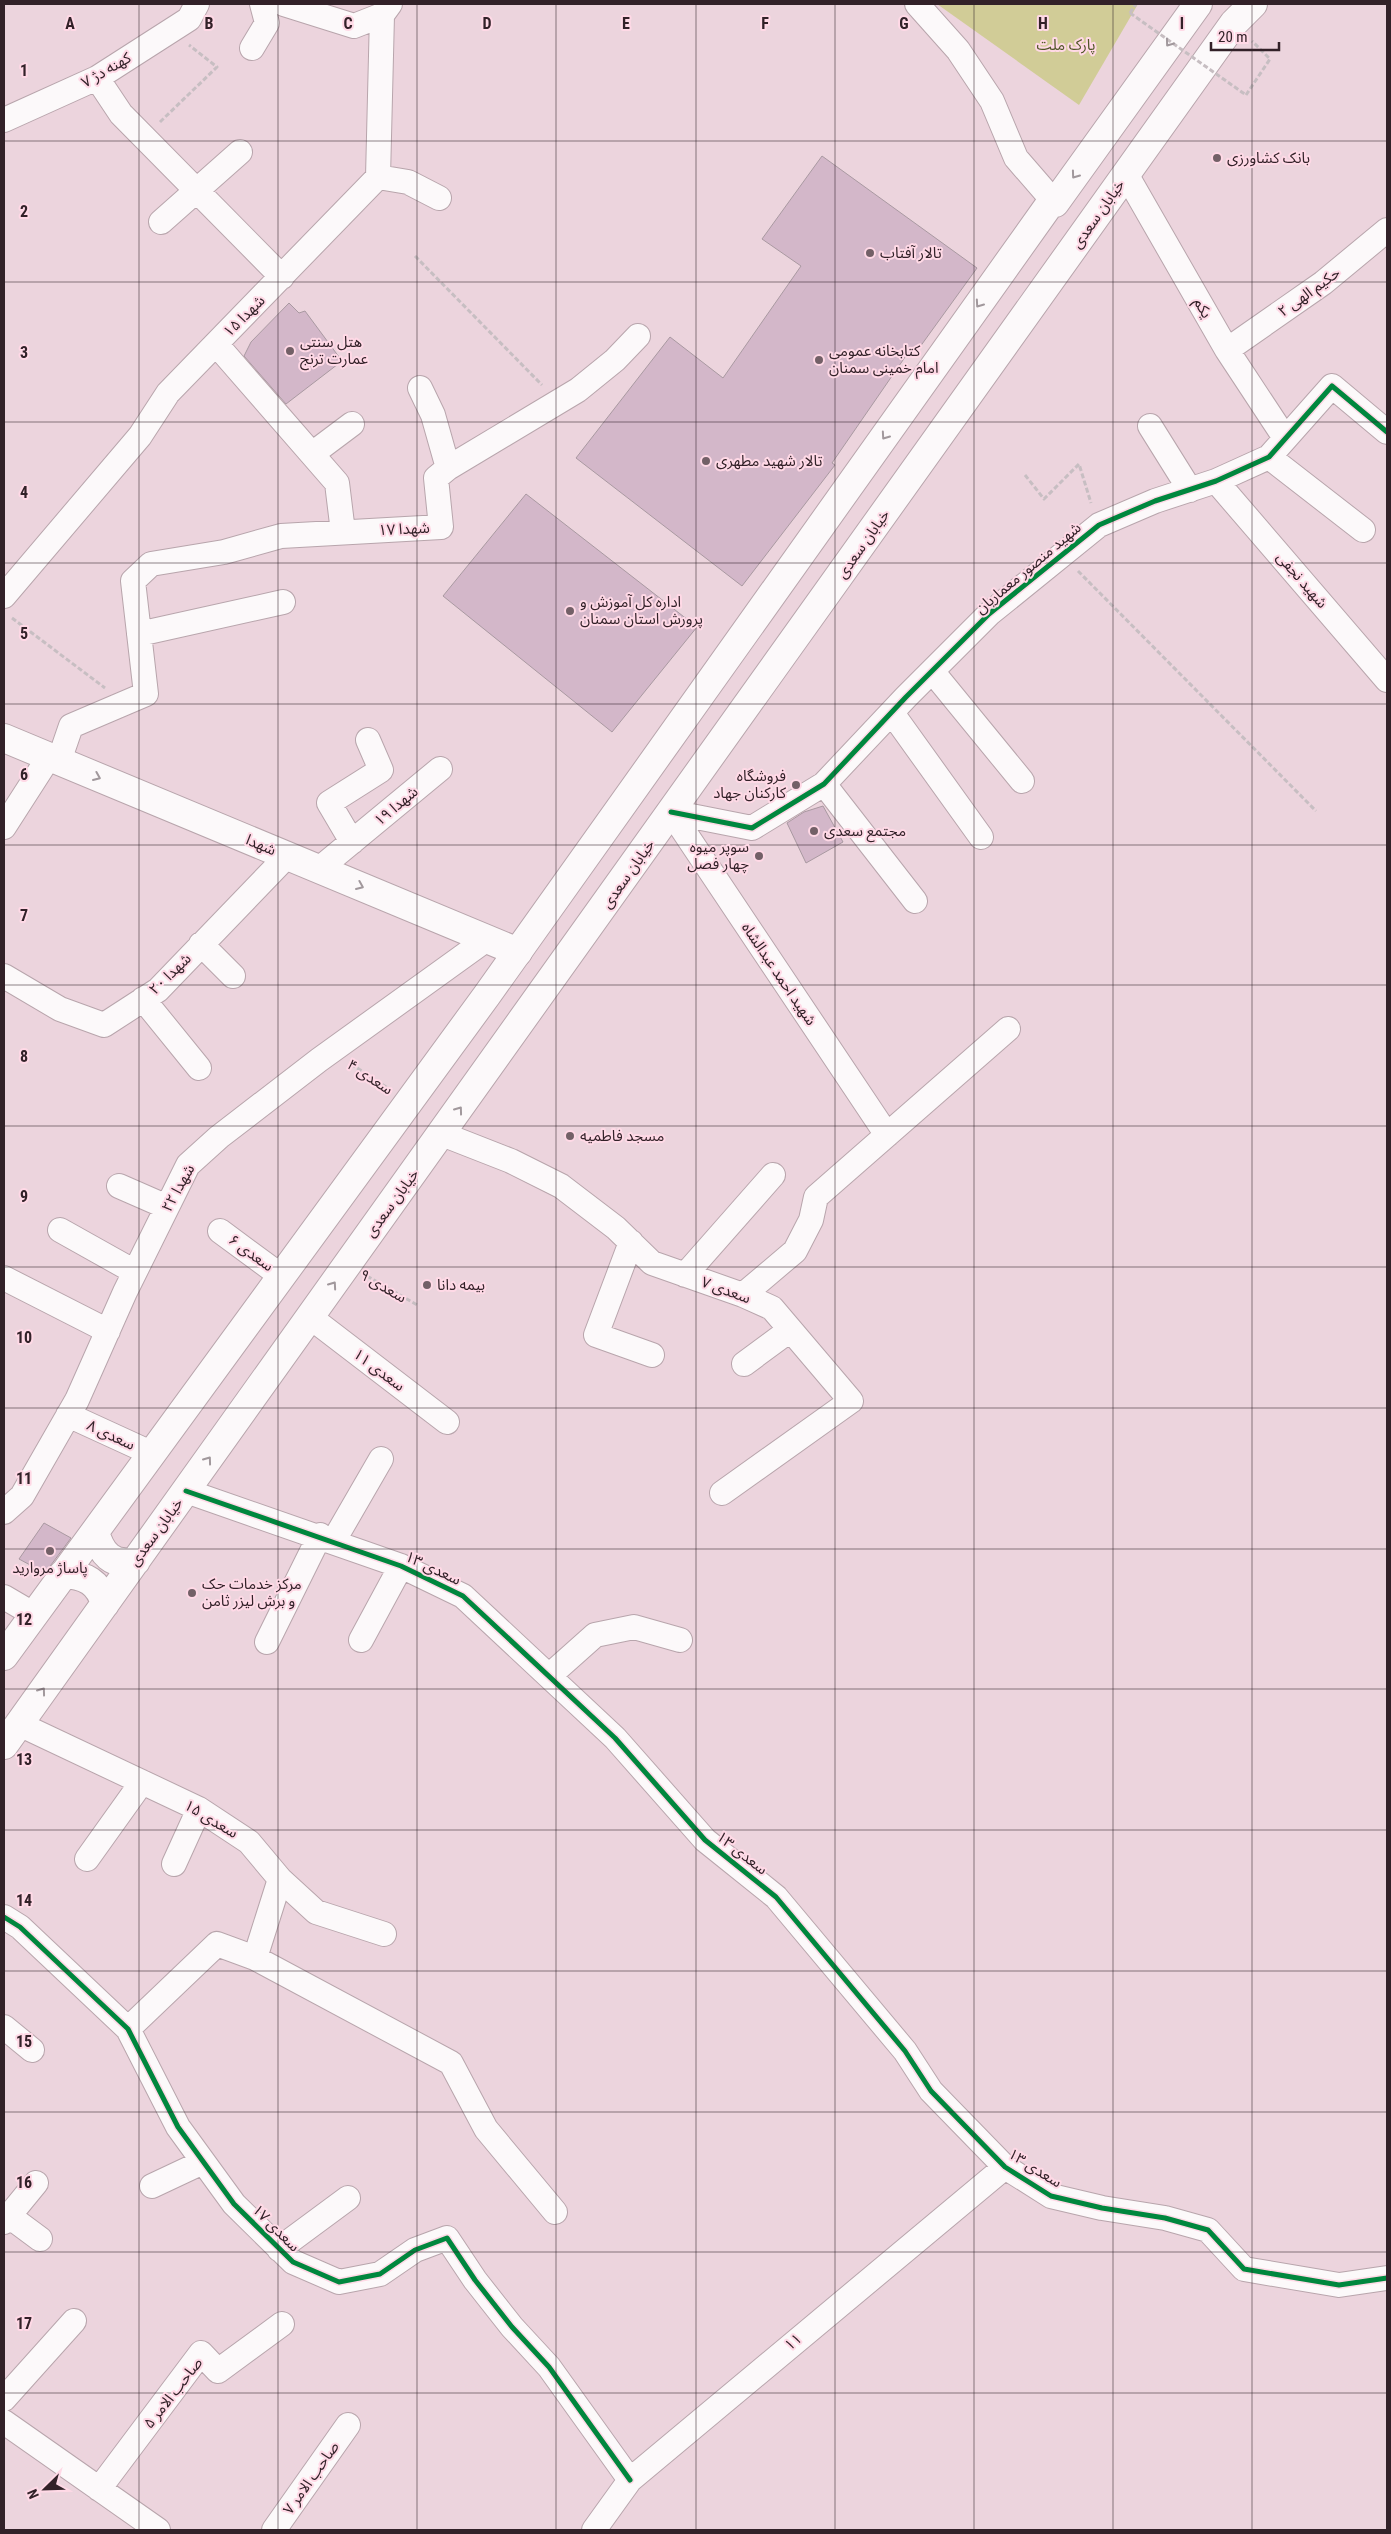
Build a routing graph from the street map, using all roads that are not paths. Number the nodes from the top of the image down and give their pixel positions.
1 (198, 4) edge
2 (262, 4) edge
3 (284, 4) edge
4 (916, 4) edge
5 (1198, 4) edge
6 (1253, 4) edge
7 (386, 9) edge
8 (252, 48) dead end
9 (97, 78) junction
10 (1130, 99) junction
11 (4, 120) edge
12 (1164, 121) junction
13 (240, 152) dead end
14 (1126, 174) junction
15 (378, 177) junction
16 (196, 189) junction
17 (439, 198) dead end
18 (1055, 203) junction
19 (161, 222) dead end
20 (1387, 231) edge
21 (282, 277) junction
22 (638, 336) dead end
23 (216, 344) junction
24 (1227, 350) junction
25 (420, 388) dead end
26 (352, 424) dead end
27 (1150, 426) dead end
28 (1387, 432) edge
29 (1285, 438) junction
30 (312, 454) junction
31 (1268, 457) junction
32 (448, 468) junction
33 (1216, 481) junction
34 (1190, 490) junction
35 (1363, 530) dead end
36 (343, 532) junction
37 (283, 602) dead end
38 (8, 606) edge
39 (139, 634) junction
40 (932, 671) junction
41 (1387, 680) edge
42 (892, 713) junction
43 (4, 738) edge
44 (368, 740) dead end
45 (54, 759) junction
46 (440, 769) dead end
47 (1022, 781) dead end
48 (824, 784) junction
49 (671, 812) junction
50 (4, 827) edge
51 (981, 837) dead end
52 (352, 842) junction
53 (286, 856) junction
54 (319, 869) junction
55 (915, 901) dead end
56 (487, 939) junction
57 (201, 944) junction
58 (518, 952) junction
59 (4, 976) edge
60 (233, 976) dead end
61 (143, 999) junction
62 (1008, 1029) dead end
63 (199, 1068) dead end
64 (442, 1134) junction
65 (887, 1135) junction
66 (773, 1174) dead end
67 (119, 1186) dead end
68 (167, 1207) junction
69 (60, 1230) dead end
70 (220, 1231) dead end
71 (631, 1242) junction
72 (135, 1272) junction
73 (281, 1276) junction
74 (685, 1276) junction
75 (4, 1278) edge
76 (743, 1295) junction
77 (310, 1318) junction
78 (790, 1330) junction
79 (108, 1331) junction
80 (652, 1355) dead end
81 (744, 1364) dead end
82 (68, 1415) junction
83 (448, 1422) dead end
84 (153, 1454) junction
85 (381, 1460) dead end
86 (186, 1491) junction
87 (722, 1493) dead end
88 (4, 1512) edge
89 (95, 1532) junction
90 (326, 1539) junction
91 (136, 1561) junction
92 (401, 1566) junction
93 (63, 1574) junction
94 (4, 1597) edge
95 (105, 1604) junction
96 (33, 1614) junction
97 (361, 1640) dead end
98 (680, 1640) dead end
99 (267, 1642) dead end
100 (4, 1656) edge
101 (549, 1676) junction
102 (19, 1724) junction
103 (4, 1745) edge
104 (142, 1782) junction
105 (199, 1809) junction
106 (87, 1859) dead end
107 (174, 1864) dead end
108 (280, 1879) junction
109 (4, 1917) edge
110 (384, 1934) dead end
111 (255, 1958) junction
112 (4, 2027) edge
113 (128, 2029) junction
114 (32, 2050) dead end
115 (203, 2162) junction
116 (1005, 2167) junction
117 (36, 2183) dead end
118 (152, 2186) dead end
119 (348, 2198) dead end
120 (555, 2212) dead end
121 (6, 2219) edge
122 (40, 2239) dead end
123 (279, 2249) junction
124 (1387, 2278) edge
125 (74, 2321) dead end
126 (282, 2324) dead end
127 (4, 2399) edge
128 (4, 2422) edge
129 (348, 2425) dead end
130 (630, 2480) junction
131 (100, 2489) junction
132 (158, 2530) edge
133 (274, 2530) edge
134 (594, 2530) edge

1 - 9 street, کهنه دژ ۷
2 - 8 street
3 - 7 street
4 - 18 street
5 -> 10 main road
6 - 12 main road, خیابان سعدی
7 - 15 street
9 - 11 street, کهنه دژ ۷
9 - 16 street
10 - 12 main road
10 -> 18 main road
12 - 14 main road, خیابان سعدی
13 - 16 street
14 - 24 street, یکم
14 - 49 main road, خیابان سعدی
15 - 17 street
15 - 21 street, شهدا ۱۵
16 - 19 street
16 - 21 street
18 -> 58 main road
20 - 24 street, حکیم الهی ۲
21 - 23 street, شهدا ۱۵
22 - 32 street, شهدا ۱۷
23 - 30 street
23 - 38 street, شهدا ۱۵
24 - 29 street, یکم
25 - 32 street
26 - 30 street
27 - 34 street
28 - 29 street, شهید منصور معماریان
29 - 31 street, شهید منصور معماریان
30 - 36 street
31 - 33 street, شهید منصور معماریان
31 - 35 street
32 - 36 street, شهدا ۱۷
33 - 34 street, شهید منصور معماریان
33 - 41 street, شهید نجفی
34 - 40 street, شهید منصور معماریان
36 - 39 street, شهدا ۱۷
37 - 39 street
39 - 45 street, شهدا ۱۷
40 - 42 street, شهید منصور معماریان
40 - 47 street
42 - 48 street, شهید منصور معماریان
42 - 51 street
43 - 45 main road, شهدا
44 - 52 street
45 - 50 street, شهدا ۱۷
45 -> 53 main road, شهدا
46 - 52 street, شهدا ۱۹
48 - 49 street, شهید منصور معماریان
48 - 55 street
64 -> 49 main road, خیابان سعدی
49 - 65 street, شهید احمد عبدالشاه
52 - 54 street, شهدا ۱۹
53 - 54 main road, شهدا
53 - 57 street, شهدا ۲۰
54 -> 56 main road, شهدا
56 - 58 main road, شهدا
56 - 68 street, شهدا ۲۲
57 - 60 street
57 - 61 street, شهدا ۲۰
58 - 73 main road
59 - 61 street, شهدا ۲۰
61 - 63 street
62 - 65 street
64 - 71 street, سعدی ۷
77 -> 64 main road, خیابان سعدی
65 - 76 street
66 - 74 street
67 - 68 street
68 - 72 street, شهدا ۲۲
69 - 72 street
70 - 73 street, سعدی ۶
71 - 74 street, سعدی ۷
71 - 80 street
72 - 79 street, شهدا ۲۲
73 - 84 main road
74 - 76 street, سعدی ۷
75 - 79 street
76 - 78 street, سعدی ۷
77 - 83 street, سعدی ۱۱
86 -> 77 main road, خیابان سعدی
78 - 81 street
78 - 87 street, سعدی ۷
79 - 82 street, شهدا ۲۲
82 - 84 street, سعدی ۸
82 - 88 street, شهدا ۲۲
84 - 89 main road
85 - 90 street
86 - 90 street, سعدی ۱۳
86 - 91 main road, خیابان سعدی
89 - 91 main road
89 - 93 main road
90 - 92 street, سعدی ۱۳
90 - 99 street
91 - 95 main road, خیابان سعدی
92 - 97 street
92 - 101 street, سعدی ۱۳
93 - 95 main road
93 - 96 main road
94 - 96 street
102 -> 95 main road, خیابان سعدی
96 - 100 main road
98 - 101 street
101 - 116 street, سعدی ۱۳
102 - 103 main road, خیابان سعدی
102 - 104 street, سعدی ۱۵
104 - 105 street, سعدی ۱۵
104 - 106 street
105 - 107 street
105 - 108 street, سعدی ۱۵
108 - 110 street, سعدی ۱۵
108 - 111 street
109 - 113 street, سعدی ۱۷
111 - 113 street
111 - 120 street
112 - 114 street
113 - 115 street, سعدی ۱۷
115 - 118 street
115 - 123 street, سعدی ۱۷
116 - 124 street, سعدی ۱۳
116 - 130 street, ۱۱
117 - 121 street
119 - 123 street
121 - 122 street
123 - 130 street, سعدی ۱۷
125 - 127 street
126 - 131 street, صاحب الامر ۵
128 - 131 street
129 - 133 street, صاحب الامر ۷
130 - 134 street, ۱۱
131 - 132 street

